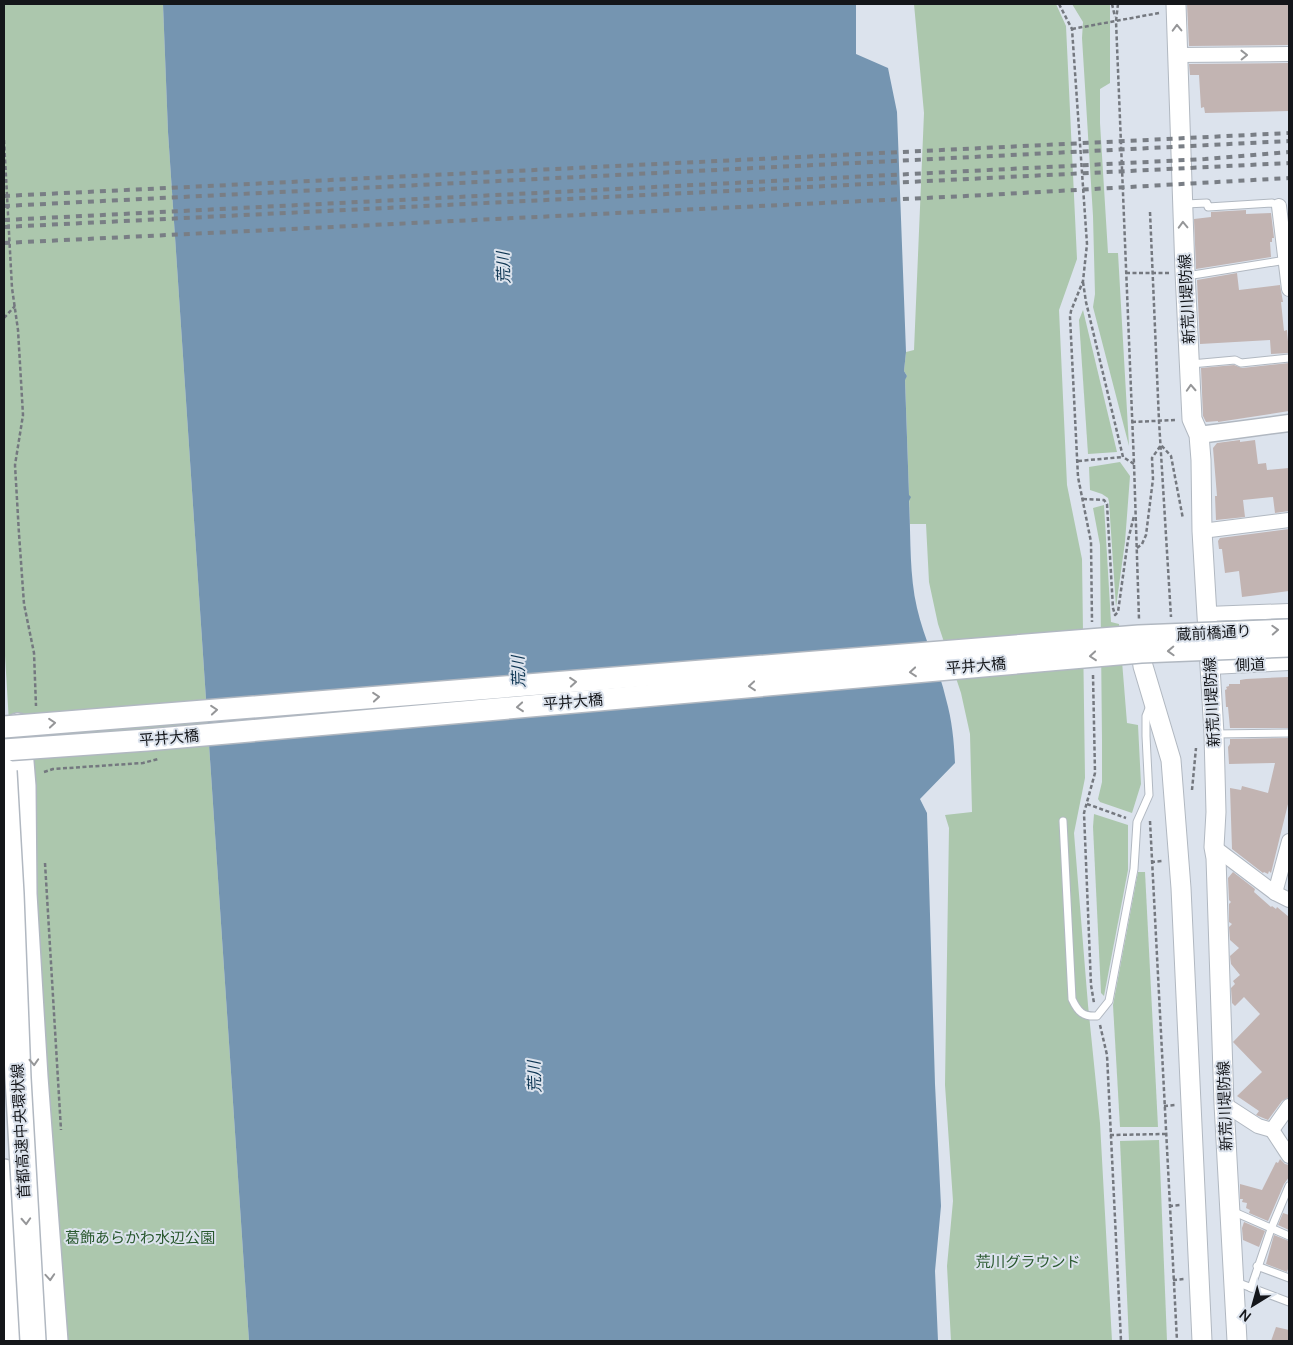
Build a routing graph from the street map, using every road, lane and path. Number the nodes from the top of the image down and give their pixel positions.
1 (1115, 4) edge
2 (1176, 7) edge
3 (1116, 20) junction
4 (1072, 29) dead end
5 (1289, 54) edge
6 (1178, 55) junction
7 (4, 140) edge
8 (4, 144) edge
9 (1183, 204) junction
10 (1279, 206) joint
11 (1150, 212) dead end
12 (1286, 260) junction
13 (1185, 272) junction
14 (1152, 273) junction
15 (1126, 274) junction
16 (1083, 281) dead end
17 (1289, 287) edge
18 (15, 306) junction
19 (4, 318) edge
20 (1289, 358) edge
21 (1190, 364) junction
22 (1159, 421) junction
23 (1132, 422) junction
24 (1289, 423) edge
25 (1199, 435) junction
26 (1161, 445) junction
27 (1123, 457) junction
28 (1077, 461) dead end
29 (1134, 464) junction
30 (1083, 499) dead end
31 (1135, 512) junction
32 (1289, 520) edge
33 (1184, 524) dead end
34 (1202, 531) junction
35 (1136, 548) junction
36 (1289, 611) edge
37 (1207, 614) junction
38 (1171, 618) dead end
39 (1289, 630) edge
40 (1140, 644) junction
41 (1289, 646) edge
42 (34, 653) dead end
43 (1289, 663) edge
44 (1211, 667) junction
45 (1153, 699) junction
46 (1214, 734) junction
47 (1289, 734) edge
48 (11, 738) edge
49 (1196, 745) dead end
50 (4, 771) edge
51 (1191, 792) dead end
52 (1087, 804) dead end
53 (1063, 821) dead end
54 (1137, 822) junction
55 (1289, 842) edge
56 (1214, 847) junction
57 (1151, 851) dead end
58 (1152, 862) junction
59 (1159, 862) dead end
60 (45, 863) dead end
61 (1275, 893) junction
62 (1289, 900) edge
63 (1224, 1104) junction
64 (1170, 1105) dead end
65 (1164, 1106) junction
66 (1289, 1106) edge
67 (1272, 1130) junction
68 (61, 1132) dead end
69 (1165, 1134) junction
70 (1110, 1135) dead end
71 (1289, 1156) edge
72 (4, 1172) edge
73 (1289, 1186) edge
74 (1175, 1205) dead end
75 (1169, 1206) junction
76 (1230, 1210) junction
77 (1271, 1229) junction
78 (1289, 1236) edge
79 (1257, 1266) junction
80 (1289, 1278) edge
81 (1173, 1280) junction
82 (1178, 1280) dead end
83 (1242, 1284) junction
84 (1289, 1302) edge
85 (14, 1341) edge
86 (33, 1341) edge
87 (54, 1341) edge
88 (1177, 1341) edge
89 (1202, 1341) edge
90 (1236, 1341) edge

1 - 3 path
2 - 3 path
6 -> 2 main road, 新荒川堤防線
3 - 4 path
3 - 15 path
6 -> 5 street
6 - 9 main road, 新荒川堤防線
7 - 8 path
8 - 18 path
9 - 10 lane
13 -> 9 main road, 新荒川堤防線
10 - 12 street
11 - 14 path
12 - 13 lane
12 - 17 street
13 - 14 path
13 - 21 main road, 新荒川堤防線
14 - 15 path
14 - 22 path
15 - 23 path
16 - 27 path
18 - 19 path
18 - 42 path
20 - 21 lane
25 -> 21 main road, 新荒川堤防線
22 - 23 path
22 - 26 path
23 - 29 path
24 - 25 street
25 - 34 main road, 新荒川堤防線
26 - 33 path
26 - 35 path
26 - 38 path
27 - 28 path
27 - 29 path
29 - 31 path
30 - 31 path
31 - 35 path
32 - 34 street
34 - 37 main road, 新荒川堤防線
35 - 40 path
36 - 37 street
37 - 44 main road, 新荒川堤防線
40 -> 39 main road, 蔵前橋通り, bridge
41 -> 40 main road, 蔵前橋通り, bridge
40 - 45 main road
40 - 48 main road, 平井大橋, bridge
43 - 44 street, 側道
44 - 46 main road, 新荒川堤防線
45 - 54 lane
45 - 89 main road
46 - 47 lane
46 - 56 main road, 新荒川堤防線
48 -> 87 highway
49 - 51 path
50 -> 86 highway, 首都高速中央環状線, bridge
52 - 54 path
53 - 54 lane
55 - 61 street
56 - 61 street
56 - 63 main road, 新荒川堤防線
57 - 58 path
58 - 59 path
58 - 65 path
60 - 68 path
61 - 62 street
63 - 67 street
63 - 76 main road, 新荒川堤防線
64 - 65 path
65 - 69 path
66 - 67 street
67 - 71 street
69 - 70 path
69 - 75 path
72 - 85 highway, 首都高速中央環状線
73 - 77 lane
74 - 75 path
75 - 81 path
76 - 77 lane
76 - 83 main road, 新荒川堤防線
77 - 78 lane
77 - 79 lane
79 - 80 lane
79 - 83 lane
81 - 82 path
81 - 88 path
83 - 84 lane
83 - 90 main road, 新荒川堤防線

